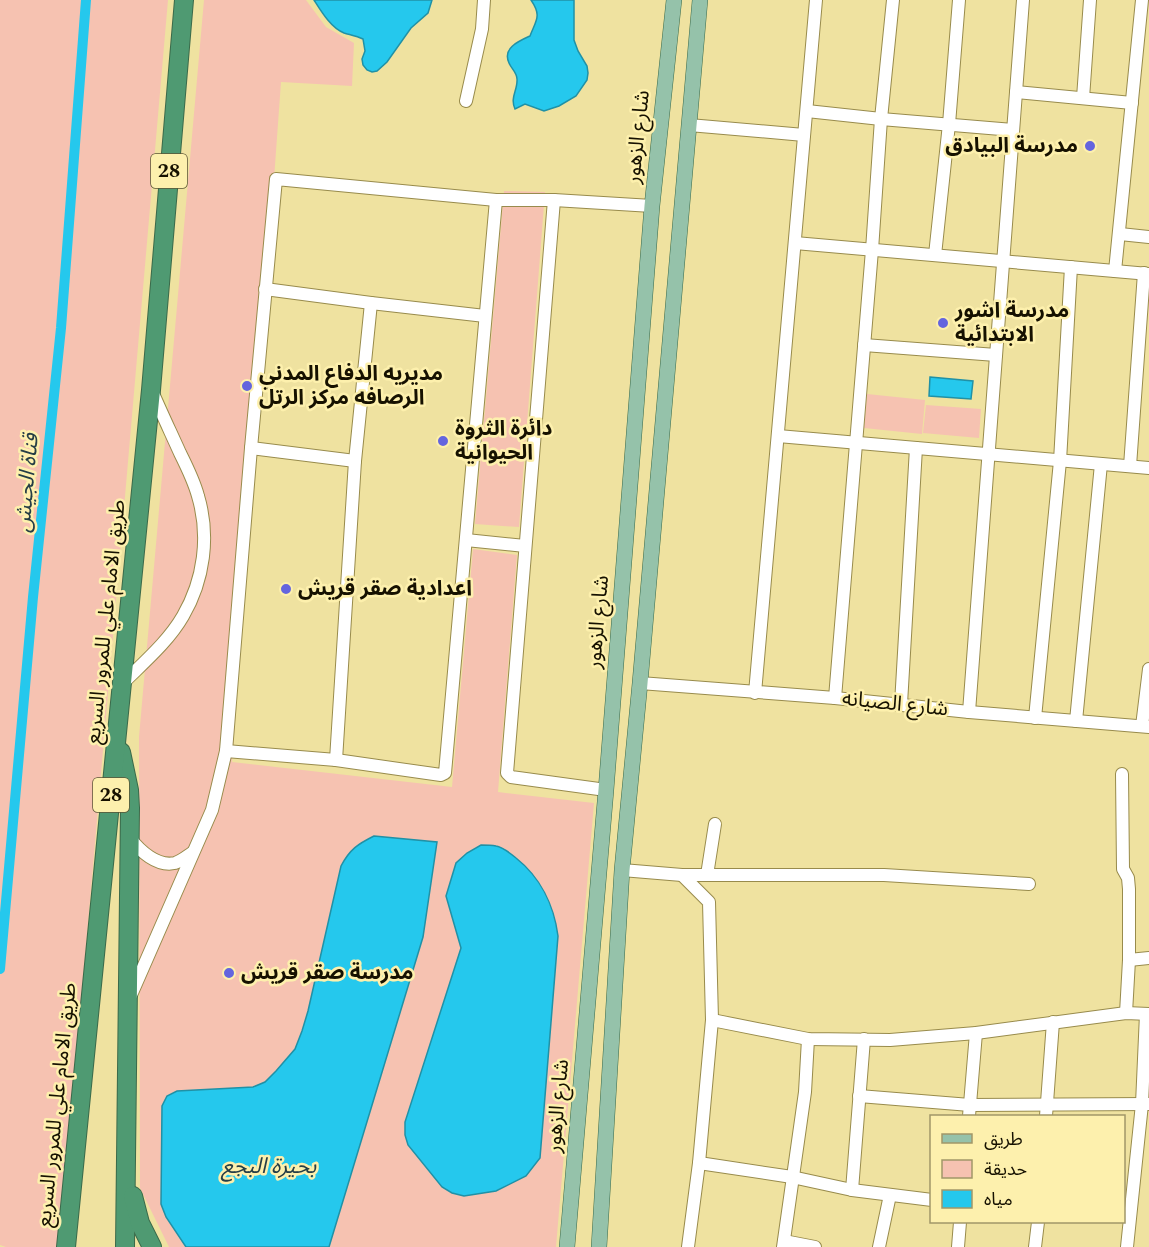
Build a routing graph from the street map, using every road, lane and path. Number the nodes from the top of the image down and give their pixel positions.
1 (184, 0) edge
2 (484, 0) edge
3 (674, 0) edge
4 (700, 0) edge
5 (816, 0) edge
6 (893, 0) edge
7 (960, 0) edge
8 (1023, 0) edge
9 (1090, 0) edge
10 (1142, 0) edge
11 (1143, 46) edge
12 (1016, 92) junction
13 (1083, 98) junction
14 (466, 101) dead end
15 (1132, 103) junction
16 (807, 111) junction
17 (881, 119) junction
18 (949, 124) junction
19 (689, 125) junction
20 (1013, 130) junction
21 (804, 135) junction
22 (496, 200) junction
23 (554, 200) junction
24 (652, 207) junction
25 (1120, 234) junction
26 (1149, 237) edge
27 (795, 243) junction
28 (872, 250) junction
29 (935, 255) junction
30 (1003, 261) junction
31 (1071, 267) junction
32 (1115, 271) junction
33 (1147, 274) edge
34 (265, 289) junction
35 (371, 303) junction
36 (485, 316) junction
37 (864, 345) junction
38 (996, 355) junction
39 (152, 390) junction
40 (778, 436) junction
41 (855, 443) junction
42 (251, 448) junction
43 (916, 448) junction
44 (988, 454) junction
45 (1060, 460) junction
46 (355, 461) junction
47 (1101, 464) junction
48 (1130, 466) junction
49 (1149, 468) edge
50 (466, 540) junction
51 (525, 546) junction
52 (1149, 669) edge
53 (640, 683) junction
54 (122, 684) junction
55 (755, 693) junction
56 (835, 698) junction
57 (901, 704) junction
58 (969, 712) junction
59 (1035, 718) junction
60 (1076, 721) junction
61 (1146, 726) edge
62 (117, 729) junction
63 (226, 751) junction
64 (336, 760) junction
65 (1122, 774) dead end
66 (606, 790) junction
67 (630, 794) junction
68 (715, 824) dead end
69 (130, 838) junction
70 (194, 852) junction
71 (622, 870) junction
72 (682, 875) junction
73 (707, 875) junction
74 (1029, 884) dead end
75 (1149, 958) edge
76 (1129, 960) junction
77 (128, 1004) junction
78 (1126, 1013) junction
79 (1148, 1014) edge
80 (712, 1020) junction
81 (1053, 1022) junction
82 (976, 1033) junction
83 (808, 1039) junction
84 (864, 1039) junction
85 (859, 1096) junction
86 (1146, 1104) edge
87 (1046, 1110) edge
88 (970, 1111) edge
89 (699, 1163) junction
90 (127, 1169) junction
91 (792, 1178) junction
92 (852, 1190) junction
93 (890, 1195) junction
94 (930, 1200) edge
95 (960, 1223) edge
96 (1038, 1223) edge
97 (783, 1244) edge
98 (66, 1247) edge
99 (125, 1247) edge
100 (152, 1247) edge
101 (567, 1247) edge
102 (599, 1247) edge
103 (688, 1247) edge
104 (815, 1247) edge
105 (879, 1247) edge
106 (958, 1247) edge
107 (1035, 1247) edge
108 (1127, 1247) edge

1 - 39 highway, طريق الامام علي للمرور السريع / 28
2 - 14 street
3 - 24 main road, شارع الزهور
4 - 19 main road
5 - 16 street
6 - 17 street
7 - 18 street
8 - 12 street
9 - 13 street
10 - 11 street
11 - 15 street
12 - 13 street
12 - 20 street
13 - 15 street
15 - 25 street
16 - 17 street
16 - 21 street
17 - 18 street
17 - 28 street
18 - 20 street
18 - 29 street
19 - 21 street
19 - 53 main road
20 - 30 street
21 - 27 street
22 - 23 street
22 - 34 street
22 - 36 street
23 - 24 street
23 - 51 street
24 - 66 main road, شارع الزهور
25 - 26 street
25 - 32 street
27 - 28 street
27 - 40 street
28 - 29 street
28 - 37 street
29 - 30 street
30 - 31 street
30 - 38 street
31 - 32 street
31 - 45 street
32 - 33 street
33 - 48 street
34 - 35 street
34 - 42 street
35 - 36 street
35 - 46 street
36 - 50 street
37 - 38 street
37 - 41 street
38 - 44 street
39 - 54 highway, طريق الامام علي للمرور السريع / 28
39 - 54 street
40 - 41 street
40 - 55 street
41 - 43 street
41 - 56 street
42 - 46 street
42 - 63 street
43 - 44 street
43 - 57 street
44 - 45 street
44 - 58 street
45 - 47 street
45 - 59 street
46 - 64 street
47 - 48 street
47 - 60 street
48 - 49 street
50 - 51 street
50 - 64 street
51 - 66 street
52 - 61 street
53 - 55 street, شارع الصيانه
53 - 67 main road
54 - 62 highway, طريق الامام علي للمرور السريع / 28
55 - 56 street, شارع الصيانه
56 - 57 street, شارع الصيانه
57 - 58 street, شارع الصيانه
58 - 59 street, شارع الصيانه
59 - 60 street, شارع الصيانه
60 - 61 street, شارع الصيانه
62 - 69 highway
62 - 98 highway, طريق الامام علي للمرور السريع / 28
63 - 64 street
63 - 70 street
65 - 76 street
66 - 67 main road
66 - 101 main road, شارع الزهور
67 - 71 main road
68 - 73 street
69 - 70 street
69 - 77 highway
70 - 77 street
71 - 72 street
71 - 102 main road
72 - 73 street
72 - 80 street
73 - 74 street
75 - 76 street
76 - 78 street
77 - 90 highway
78 - 79 street
78 - 81 street
79 - 86 street
80 - 83 street
80 - 89 street
81 - 82 street
81 - 87 street
82 - 84 street
82 - 88 street
83 - 84 street
83 - 91 street
84 - 85 street
85 - 88 street
85 - 92 street
86 - 87 street
86 - 108 street
87 - 88 street
89 - 91 street
89 - 103 street
90 - 99 highway
90 - 100 highway
91 - 92 street
91 - 97 street
92 - 93 street
93 - 94 street
93 - 105 street
95 - 106 street
96 - 107 street
97 - 104 street

